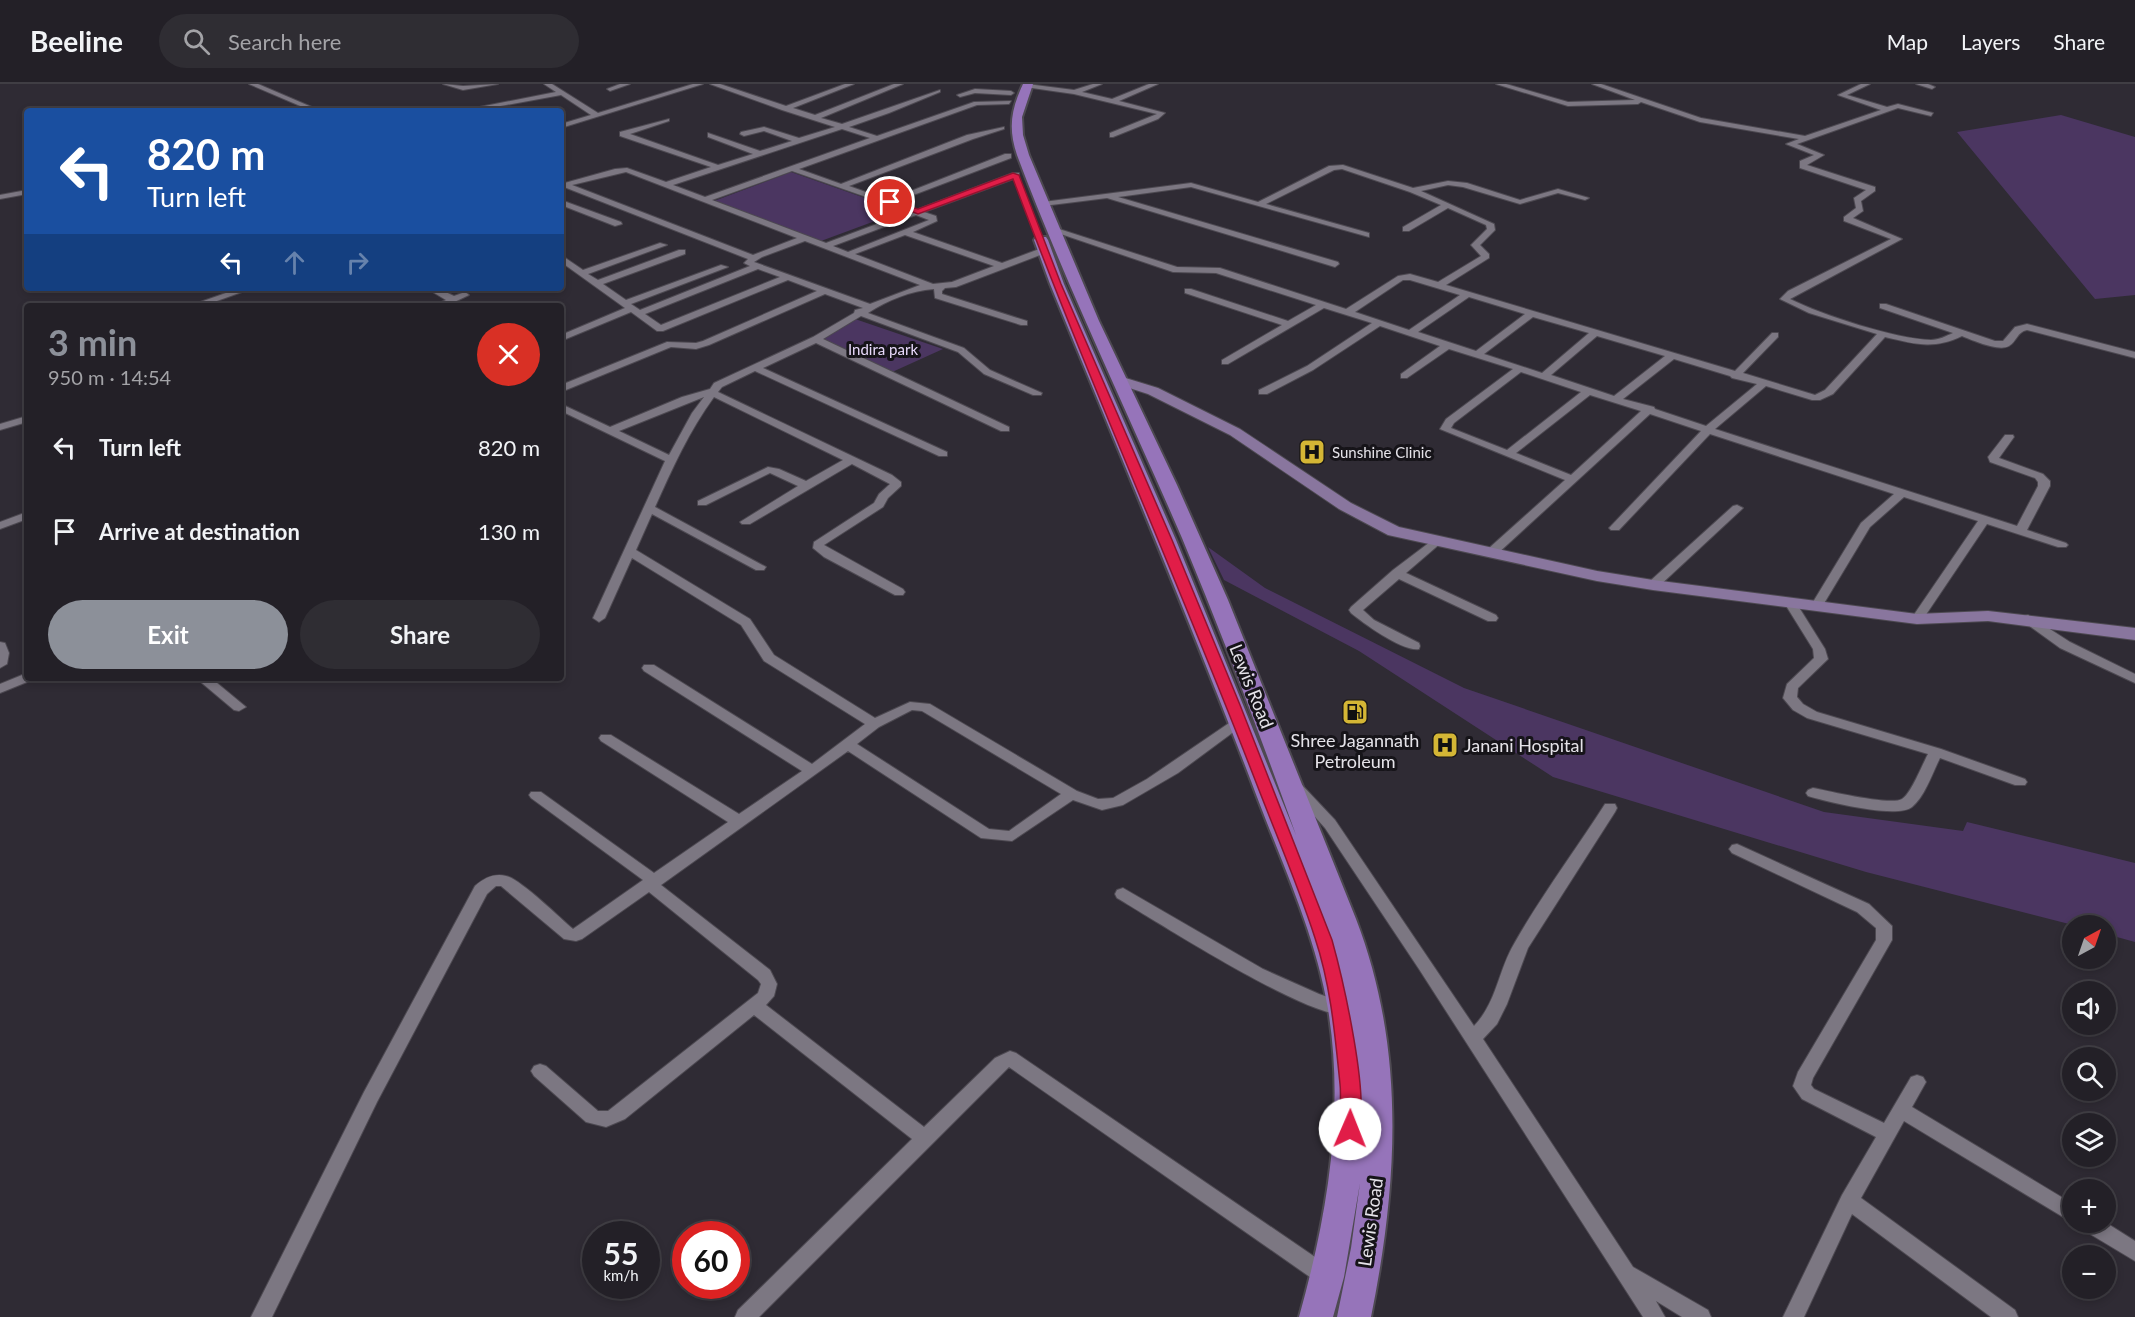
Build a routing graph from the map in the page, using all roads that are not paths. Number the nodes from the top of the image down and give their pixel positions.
1 (252, 84) edge
2 (281, 84) edge
3 (446, 84) edge
4 (495, 84) edge
5 (547, 84) edge
6 (627, 84) edge
7 (675, 84) edge
8 (700, 84) edge
9 (713, 84) edge
10 (850, 84) edge
11 (900, 84) edge
12 (1101, 84) edge
13 (1107, 84) edge
14 (1155, 84) edge
15 (1499, 84) edge
16 (1595, 84) edge
17 (1628, 84) edge
18 (1867, 84) edge
19 (1919, 84) edge
20 (1932, 87) dead end
21 (263, 88) junction
22 (687, 88) junction
23 (610, 89) dead end
24 (1611, 89) junction
25 (1018, 90) edge
26 (938, 91) dead end
27 (1074, 92) junction
28 (563, 93) junction
29 (960, 95) dead end
30 (1113, 101) junction
31 (855, 102) junction
32 (1646, 102) junction
33 (865, 105) dead end
34 (311, 108) edge
35 (479, 108) edge
36 (876, 108) dead end
37 (784, 109) junction
38 (1885, 109) junction
39 (887, 112) junction
40 (1931, 114) dead end
41 (598, 116) junction
42 (814, 118) junction
43 (667, 120) dead end
44 (923, 123) junction
45 (564, 125) edge
46 (840, 126) junction
47 (1002, 129) junction
48 (744, 134) dead end
49 (711, 135) dead end
50 (1113, 135) dead end
51 (876, 138) junction
52 (1804, 138) junction
53 (797, 140) junction
54 (758, 153) junction
55 (1008, 156) junction
56 (717, 167) junction
57 (792, 169) junction
58 (1016, 175) junction
59 (665, 185) junction
60 (564, 186) edge
61 (564, 186) edge
62 (842, 186) junction
63 (1413, 190) junction
64 (24, 193) edge
65 (1105, 196) junction
66 (0, 197) edge
67 (1585, 198) dead end
68 (705, 200) junction
69 (890, 202) junction
70 (564, 203) edge
71 (1262, 203) junction
72 (1043, 204) junction
73 (1448, 205) junction
74 (918, 212) junction
75 (618, 224) dead end
76 (1406, 228) dead end
77 (1053, 230) junction
78 (908, 233) junction
79 (1366, 235) dead end
80 (805, 238) junction
81 (663, 245) dead end
82 (826, 246) junction
83 (1046, 250) junction
84 (682, 252) dead end
85 (849, 254) junction
86 (564, 260) edge
87 (754, 262) junction
88 (1335, 264) dead end
89 (1002, 266) junction
90 (724, 267) dead end
91 (582, 273) junction
92 (786, 278) junction
93 (598, 283) junction
94 (1075, 283) junction
95 (1057, 284) junction
96 (930, 286) junction
97 (942, 286) junction
98 (1438, 286) junction
99 (240, 291) edge
100 (436, 291) edge
101 (824, 291) junction
102 (1188, 291) dead end
103 (465, 295) dead end
104 (1466, 296) junction
105 (454, 300) junction
106 (203, 303) edge
107 (446, 303) edge
108 (1322, 305) junction
109 (1883, 306) dead end
110 (631, 309) junction
111 (862, 309) junction
112 (1348, 312) junction
113 (1530, 315) junction
114 (1380, 322) junction
115 (1024, 323) dead end
116 (1289, 324) junction
117 (1412, 332) junction
118 (1883, 333) junction
119 (1594, 334) junction
120 (1959, 334) junction
121 (1775, 335) dead end
122 (564, 337) edge
123 (816, 339) junction
124 (1449, 344) junction
125 (2135, 345) edge
126 (2120, 351) junction
127 (1479, 353) junction
128 (2135, 355) edge
129 (1670, 357) junction
130 (1225, 362) dead end
131 (754, 367) junction
132 (1521, 368) junction
133 (1404, 376) dead end
134 (1544, 376) junction
135 (1735, 376) junction
136 (1119, 381) junction
137 (1763, 384) junction
138 (564, 388) edge
139 (1589, 390) junction
140 (711, 392) junction
141 (1263, 392) dead end
142 (1037, 393) dead end
143 (1617, 399) junction
144 (564, 408) edge
145 (1650, 410) junction
146 (1137, 419) junction
147 (24, 420) edge
148 (1116, 422) junction
149 (0, 427) edge
150 (1005, 429) dead end
151 (1710, 429) junction
152 (609, 431) junction
153 (2009, 437) dead end
154 (943, 454) dead end
155 (1508, 454) junction
156 (671, 460) junction
157 (850, 460) junction
158 (1572, 479) junction
159 (807, 486) junction
160 (1903, 492) junction
161 (702, 503) dead end
162 (1737, 508) dead end
163 (651, 509) junction
164 (24, 516) edge
165 (1985, 519) junction
166 (746, 522) dead end
167 (0, 525) edge
168 (1615, 528) dead end
169 (2020, 531) junction
170 (1438, 540) junction
171 (2062, 545) dead end
172 (631, 552) junction
173 (1492, 552) junction
174 (760, 567) dead end
175 (1398, 573) junction
176 (1653, 585) junction
177 (899, 592) dead end
178 (1791, 604) junction
179 (1816, 607) junction
180 (599, 618) dead end
181 (1492, 618) dead end
182 (1917, 619) junction
183 (2028, 619) junction
184 (2135, 634) edge
185 (0, 646) edge
186 (1414, 646) dead end
187 (0, 664) edge
188 (649, 668) dead end
189 (24, 678) edge
190 (2135, 679) edge
191 (207, 681) edge
192 (0, 689) edge
193 (239, 707) dead end
194 (1240, 722) junction
195 (874, 724) junction
196 (606, 738) dead end
197 (847, 744) junction
198 (1936, 752) junction
199 (812, 771) junction
200 (1290, 780) junction
201 (2020, 782) dead end
202 (1072, 794) junction
203 (1813, 794) dead end
204 (536, 795) dead end
205 (1610, 808) dead end
206 (740, 822) junction
207 (1737, 849) dead end
208 (652, 883) junction
209 (1124, 894) dead end
210 (755, 1006) junction
211 (1341, 1009) junction
212 (1474, 1037) junction
213 (540, 1071) dead end
214 (1917, 1082) dead end
215 (1901, 1110) junction
216 (1887, 1134) junction
217 (924, 1138) junction
218 (1849, 1201) junction
219 (2062, 1207) edge
220 (2104, 1233) edge
221 (2135, 1252) edge
222 (1626, 1272) junction
223 (1327, 1277) junction
224 (261, 1317) edge
225 (745, 1317) edge
226 (1316, 1317) edge
227 (1354, 1317) edge
228 (1655, 1317) edge
229 (1701, 1317) edge
230 (1793, 1317) edge
231 (2008, 1317) edge

1 - 21 street
2 - 21 street
3 - 4 street
5 - 28 street
6 - 23 street
7 - 22 street
8 - 22 street
9 - 37 street
10 - 37 street
11 - 31 street
12 - 13 street
12 - 27 street
14 - 30 street
15 - 32 street
16 - 24 street
17 - 24 street
18 - 38 street
19 - 20 street
21 - 34 street
22 - 41 street
24 - 32 street
25 - 27 street
25 - 29 street
25 - 44 street
25 - 47 main road, Lewis Road
25 - 72 main road, Lewis Road
26 - 39 street
27 - 30 street
28 - 35 street
28 - 41 street
30 - 50 street
31 - 33 street
31 - 42 street
32 - 52 street
36 - 39 street
37 - 42 street
38 - 40 street
38 - 52 street
39 - 44 street
39 - 46 street
41 - 45 street
42 - 46 street
43 - 56 street
44 - 51 street
46 - 51 street
46 - 53 street
47 - 55 main road, Lewis Road
47 - 62 street
48 - 53 street
49 - 54 street
51 - 57 street
52 - 118 street
53 - 54 street
54 - 56 street
55 - 58 main road, Lewis Road
55 - 69 street
56 - 59 street
57 - 62 street
57 - 68 street
58 - 74 street
58 - 83 main road, Lewis Road
59 - 60 street
59 - 68 street
61 - 87 street
62 - 69 street
63 - 67 street
63 - 71 street
63 - 73 street
64 - 66 street
65 - 71 street
65 - 72 street
65 - 88 street
68 - 80 street
69 - 74 street
70 - 75 street
71 - 79 street
72 - 77 main road, Lewis Road
73 - 76 street
73 - 98 street
74 - 78 street
74 - 82 street
77 - 94 main road, Lewis Road
77 - 108 street
78 - 85 street
78 - 89 street
80 - 82 street
80 - 87 street
81 - 91 street
82 - 85 street
83 - 89 street
83 - 95 main road, Lewis Road
84 - 93 street
85 - 96 street
86 - 91 street
87 - 92 street
87 - 110 street
89 - 97 street
90 - 110 street
91 - 93 street
92 - 101 street
92 - 110 street
93 - 110 street
94 - 95 main road
94 - 136 main road, Lewis Road
95 - 148 main road, Lewis Road
96 - 97 street
96 - 111 street
97 - 115 street
98 - 104 street
98 - 112 street
99 - 106 street
100 - 105 street
101 - 111 street
101 - 138 street
102 - 116 street
103 - 105 street
104 - 113 street
104 - 117 street
105 - 107 street
108 - 112 street
108 - 116 street
109 - 120 street
110 - 122 street
111 - 123 street
111 - 142 street
112 - 114 street
113 - 119 street
113 - 127 street
114 - 117 street
114 - 141 street
116 - 130 street
117 - 124 street
118 - 120 street
118 - 137 street
119 - 129 street
119 - 134 street
120 - 126 street
121 - 135 street
123 - 131 street
123 - 150 street
124 - 127 street
124 - 133 street
125 - 126 street
126 - 128 street
127 - 132 street
129 - 135 street
129 - 143 street
131 - 140 street
131 - 154 street
132 - 134 street
132 - 155 street
134 - 139 street
135 - 137 street
136 - 146 main road, Lewis Road
136 - 170 street
137 - 151 street
139 - 143 street
139 - 155 street
140 - 152 street
140 - 156 street
140 - 157 street
143 - 145 street
144 - 152 street
145 - 151 street
145 - 158 street
146 - 148 main road
146 - 200 main road, Lewis Road
147 - 149 street
148 - 194 main road, Lewis Road
151 - 160 street
151 - 168 street
152 - 156 street
153 - 169 street
155 - 158 street
156 - 163 street
157 - 159 street
157 - 177 street
158 - 173 street
159 - 161 street
159 - 166 street
160 - 165 street
160 - 179 street
162 - 176 street
163 - 172 street
163 - 174 street
164 - 167 street
165 - 169 street
165 - 182 street
169 - 171 street
170 - 173 street
170 - 175 street
172 - 180 street
172 - 195 street
173 - 176 street
175 - 181 street
175 - 186 street
176 - 178 street
178 - 179 street
178 - 198 street
179 - 182 street
182 - 183 street
183 - 184 street
183 - 190 street
185 - 187 street
188 - 199 street
189 - 192 street
191 - 193 street
194 - 202 street
194 - 211 main road, Lewis Road
195 - 197 street
195 - 202 street
196 - 206 street
197 - 199 street
197 - 202 street
198 - 201 street
198 - 203 street
199 - 206 street
200 - 212 street
200 - 227 main road, Lewis Road
204 - 208 street
205 - 212 street
206 - 208 street
207 - 216 street
208 - 210 street
208 - 224 street
209 - 211 street
210 - 213 street
210 - 217 street
211 - 223 main road, Lewis Road
212 - 222 street
214 - 215 street
215 - 216 street
215 - 219 street
216 - 218 street
217 - 223 street
217 - 225 street
218 - 230 street
218 - 231 street
220 - 221 street
222 - 228 street
222 - 229 street
223 - 226 main road, Lewis Road

